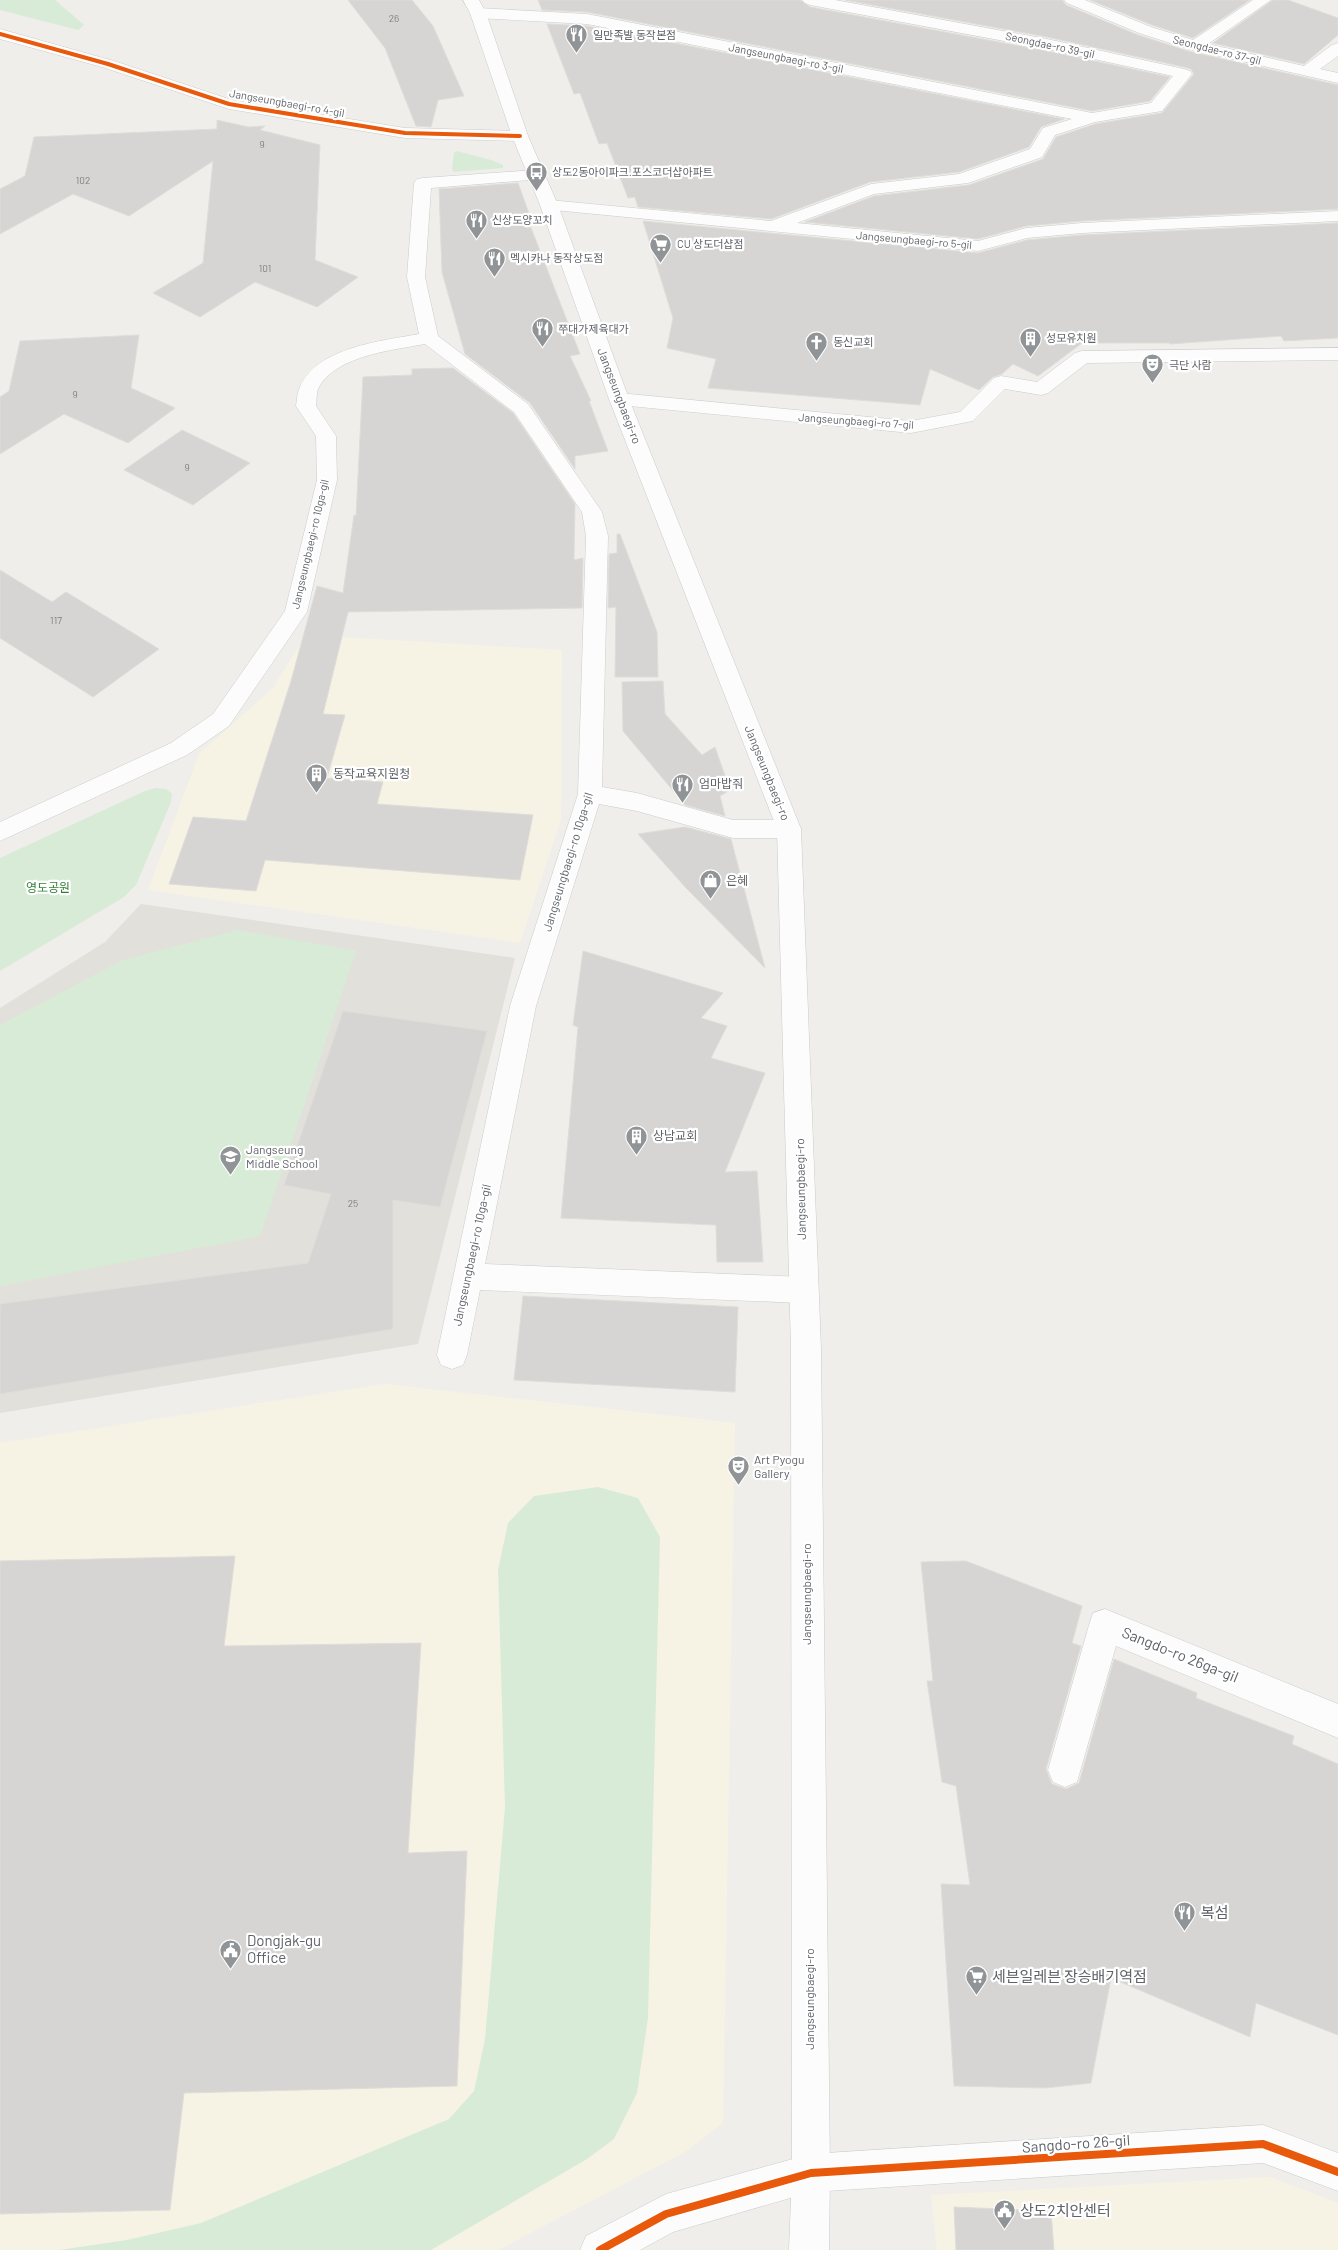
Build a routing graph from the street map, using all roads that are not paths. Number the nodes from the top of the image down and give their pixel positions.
1 (810, 0) edge
2 (1072, 0) edge
3 (1263, 0) edge
4 (1118, 4) dead end
5 (474, 7) edge
6 (1104, 13) junction
7 (0, 34) edge
8 (1200, 48) junction
9 (1338, 48) edge
10 (1307, 71) junction
11 (1184, 74) junction
12 (1338, 78) edge
13 (1092, 118) junction
14 (520, 136) junction
15 (536, 176) junction
16 (549, 205) junction
17 (1338, 216) edge
18 (771, 226) junction
19 (428, 338) junction
20 (1338, 354) edge
21 (620, 399) junction
22 (590, 794) junction
23 (789, 829) junction
24 (0, 832) edge
25 (468, 1276) junction
26 (803, 1290) junction
27 (452, 1355) dead end
28 (1338, 1721) edge
29 (1065, 1770) dead end
30 (1338, 2172) edge
31 (811, 2173) junction
32 (600, 2250) edge
33 (809, 2250) edge

1 - 11 main road, Seongdae-ro 39-gil
2 - 6 main road, Seongdae-ro 37-gil
3 - 8 main road
4 - 6 main road
5 - 13 main road, Jangseungbaegi-ro 3-gil
5 - 14 main road, Jangseungbaegi-ro
6 - 8 main road, Seongdae-ro 37-gil
7 - 14 main road, Jangseungbaegi-ro 4-gil
8 - 10 main road, Seongdae-ro 37-gil
8 - 11 main road
9 - 10 main road
10 - 12 main road, Seongdae-ro 37-gil
11 - 13 main road
13 - 18 main road
14 - 15 main road, Jangseungbaegi-ro
15 - 16 main road, Jangseungbaegi-ro
15 - 19 main road
16 - 18 main road, Jangseungbaegi-ro 5-gil
16 - 21 main road, Jangseungbaegi-ro
17 - 18 main road, Jangseungbaegi-ro 5-gil
19 - 22 main road, Jangseungbaegi-ro 10ga-gil
19 - 24 main road, Jangseungbaegi-ro 10ga-gil
20 - 21 main road, Jangseungbaegi-ro 7-gil
21 - 23 main road, Jangseungbaegi-ro
22 - 23 main road
22 - 25 main road, Jangseungbaegi-ro 10ga-gil
23 - 26 main road, Jangseungbaegi-ro
25 - 26 main road
25 - 27 main road, Jangseungbaegi-ro 10ga-gil
26 - 31 main road, Jangseungbaegi-ro
28 - 29 main road, Sangdo-ro 26ga-gil
30 - 31 main road, Sangdo-ro 26-gil
31 - 32 main road, Sangdo-ro 26-gil
31 - 33 main road, Jangseungbaegi-ro

